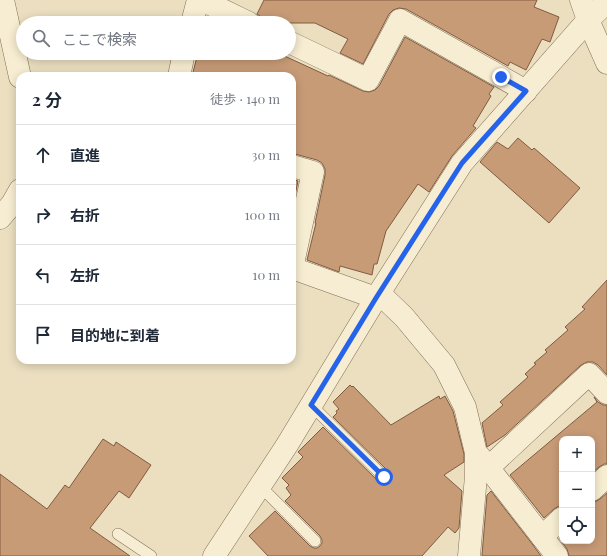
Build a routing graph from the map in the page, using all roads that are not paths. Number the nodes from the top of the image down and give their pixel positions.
1 (3, 0) edge
2 (198, 0) edge
3 (202, 0) edge
4 (581, 0) edge
5 (607, 2) edge
6 (194, 16) edge
7 (235, 16) edge
8 (588, 20) junction
9 (296, 45) edge
10 (16, 59) edge
11 (16, 60) edge
12 (182, 60) edge
13 (607, 63) edge
14 (19, 72) edge
15 (180, 72) edge
16 (526, 91) junction
17 (296, 167) edge
18 (16, 197) edge
19 (0, 218) edge
20 (296, 250) edge
21 (296, 269) edge
22 (378, 295) junction
23 (607, 393) edge
24 (311, 405) junction
25 (482, 461) junction
26 (607, 476) edge
27 (384, 477) dead end
28 (260, 486) junction
29 (595, 487) edge
30 (559, 521) edge
31 (118, 534) dead end
32 (542, 536) junction
33 (315, 541) dead end
34 (151, 556) edge
35 (214, 556) edge
36 (469, 556) edge
37 (557, 556) edge

1 - 10 street
2 - 6 street
3 - 7 street
4 - 8 street
5 - 8 street
8 - 13 street
8 - 16 street
9 - 16 street
11 - 14 street
12 - 15 street
16 - 22 street
17 - 20 street
18 - 19 street
21 - 22 street
22 - 24 street
22 - 25 street
23 - 25 street
24 - 27 lane
24 - 28 street
25 - 32 street
25 - 36 street
26 - 29 street
28 - 33 lane
28 - 35 street
30 - 32 street
31 - 34 lane
32 - 37 street

